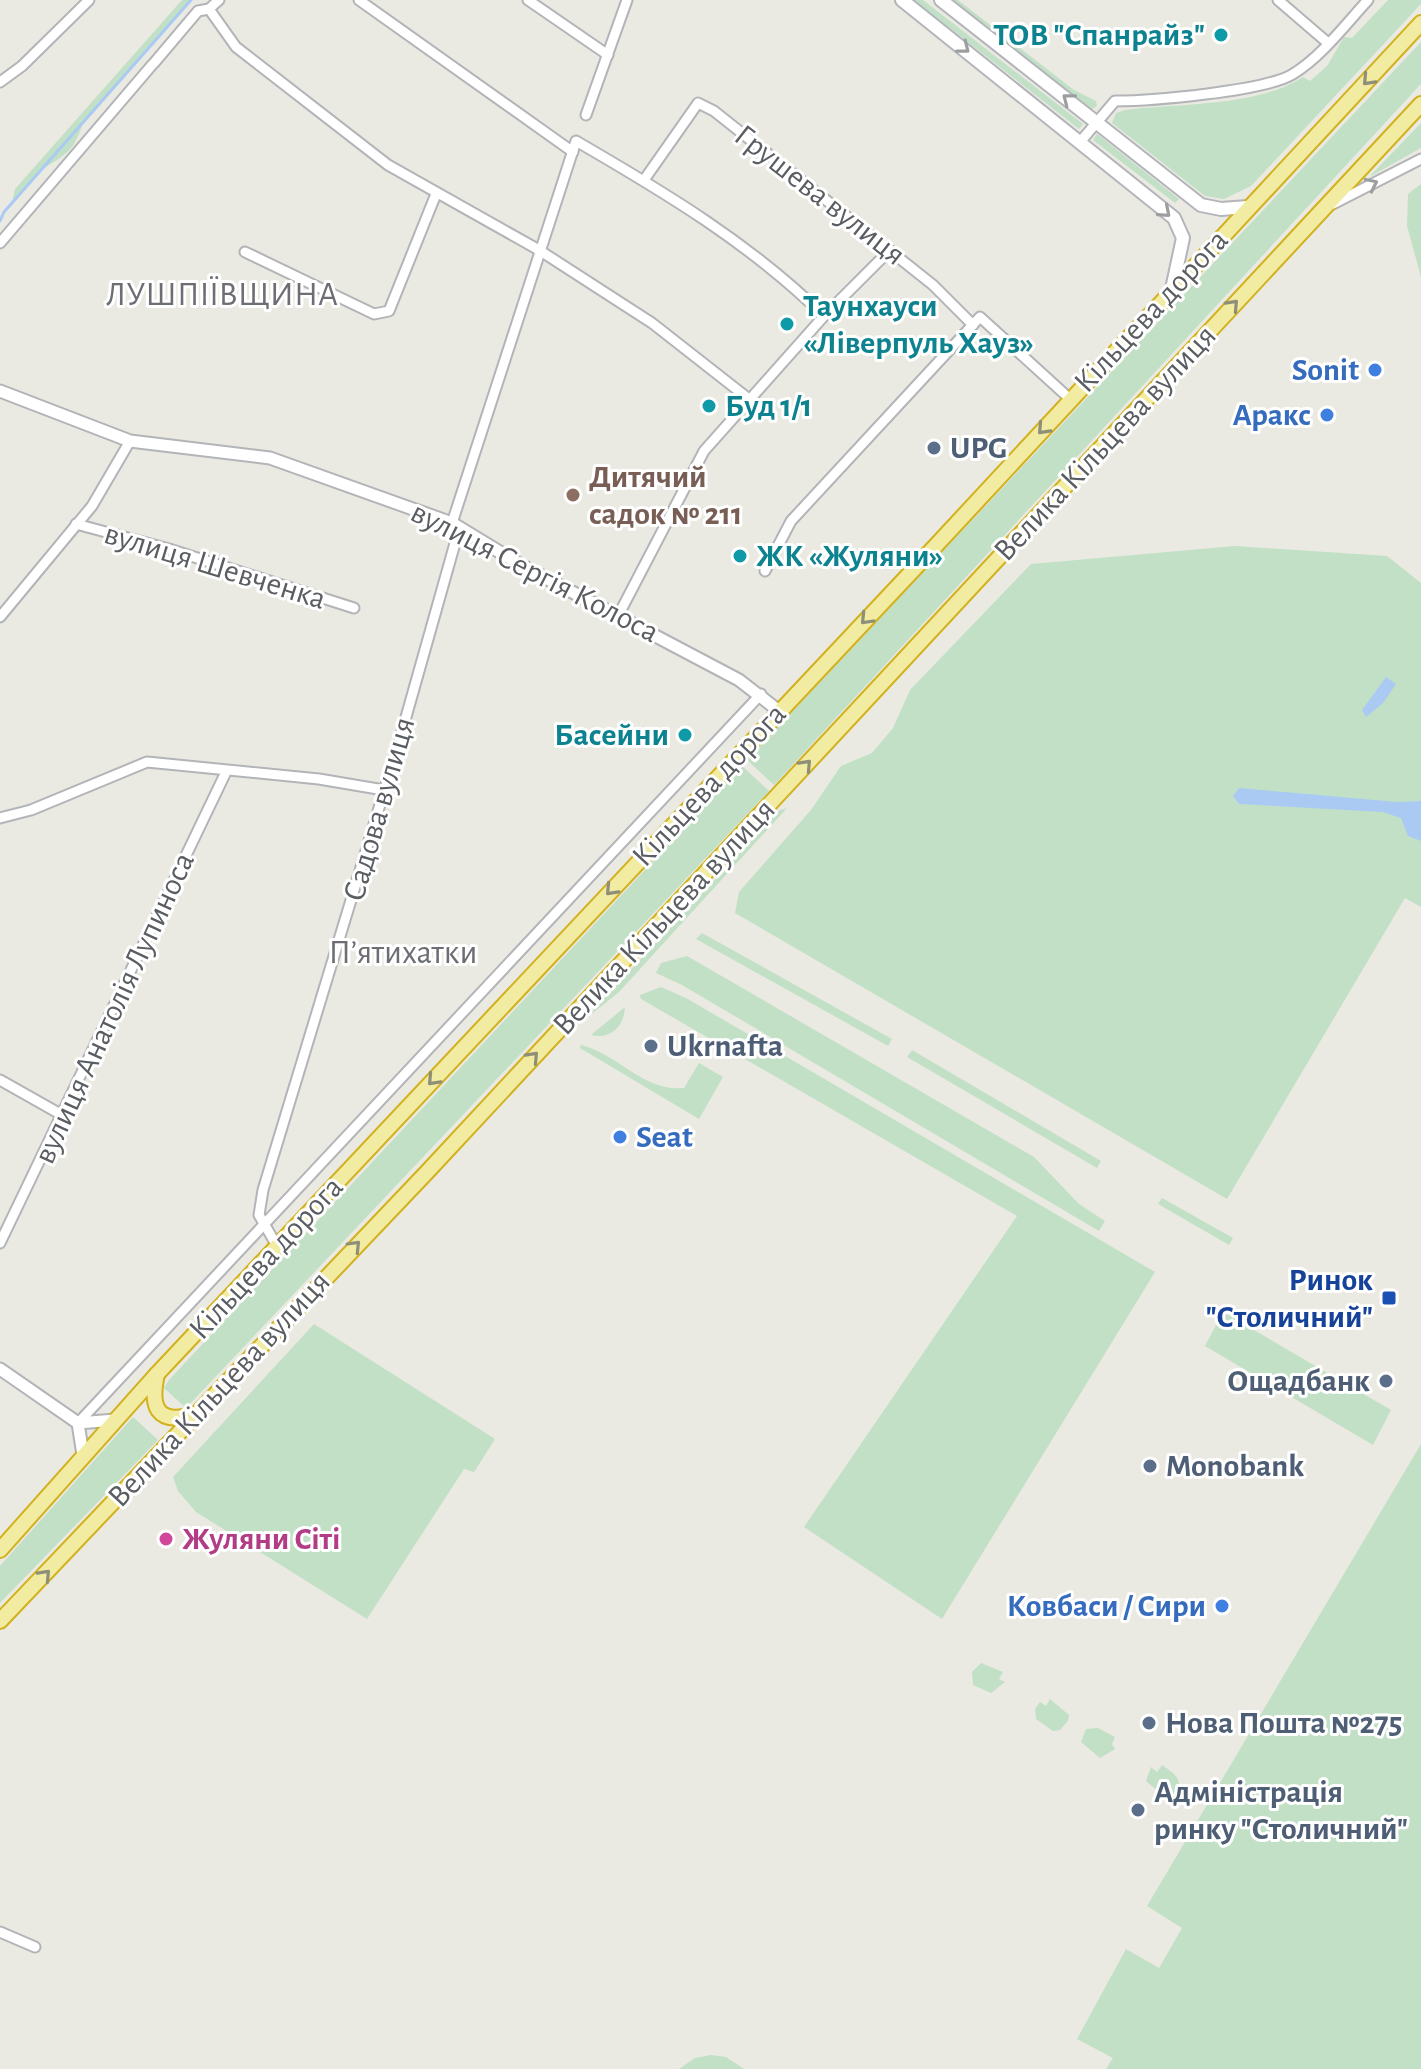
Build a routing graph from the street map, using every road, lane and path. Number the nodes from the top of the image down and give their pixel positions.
1 (89, 0) edge
2 (219, 0) edge
3 (359, 0) edge
4 (528, 0) edge
5 (627, 0) edge
6 (902, 0) edge
7 (941, 0) edge
8 (1278, 0) edge
9 (1368, 0) edge
10 (209, 9) junction
11 (1421, 23) edge
12 (1328, 43) junction
13 (608, 55) junction
14 (0, 82) edge
15 (1421, 104) edge
16 (586, 115) dead end
17 (1096, 122) junction
18 (1080, 142) junction
19 (573, 152) junction
20 (1421, 159) edge
21 (644, 180) junction
22 (436, 194) junction
23 (1248, 207) junction
24 (1323, 209) junction
25 (0, 243) edge
26 (539, 250) junction
27 (890, 250) junction
28 (245, 252) dead end
29 (1172, 289) junction
30 (824, 316) junction
31 (977, 321) junction
32 (0, 391) edge
33 (749, 399) junction
34 (1070, 399) junction
35 (130, 441) junction
36 (76, 524) junction
37 (456, 526) junction
38 (765, 571) dead end
39 (354, 608) dead end
40 (619, 614) junction
41 (0, 617) edge
42 (761, 694) junction
43 (779, 711) junction
44 (226, 772) junction
45 (384, 790) junction
46 (0, 818) edge
47 (0, 1080) edge
48 (62, 1115) junction
49 (263, 1226) junction
50 (0, 1243) edge
51 (277, 1246) junction
52 (0, 1369) edge
53 (157, 1374) junction
54 (193, 1415) junction
55 (115, 1420) junction
56 (78, 1423) junction
57 (83, 1455) junction
58 (0, 1550) edge
59 (0, 1621) edge
60 (0, 1932) edge
61 (35, 1947) dead end

1 - 14 street
2 - 10 street
3 - 19 street
4 - 13 street
5 - 13 street
6 -> 18 main road
17 -> 7 main road
8 - 12 street
9 - 12 street
10 - 22 street
10 - 25 street
11 -> 23 highway, Кільцева дорога
12 - 17 street
13 - 16 street
15 - 24 highway
17 - 18 street
17 - 23 main road
18 -> 29 main road
19 - 21 street, Садова вулиця
19 - 26 street, Садова вулиця
24 -> 20 street
21 - 27 street, Грушева вулиця
21 - 30 street
22 - 26 street
22 - 28 street
23 - 29 highway, Кільцева дорога
54 -> 24 highway, Велика Кільцева вулиця
26 - 33 street
26 - 37 street, Садова вулиця
27 - 30 street
27 - 31 street, Грушева вулиця
29 - 34 highway, Кільцева дорога
30 - 33 street
31 - 34 street, Грушева вулиця
31 - 38 street
32 - 35 street, вулиця Сергія Колоса
33 - 40 street
34 -> 43 highway, Кільцева дорога
35 - 36 street, вулиця Шевченка
35 - 37 street, вулиця Сергія Колоса
36 - 39 street, вулиця Шевченка
36 - 41 street, вулиця Шевченка
37 - 40 street, вулиця Сергія Колоса
37 - 45 street, Садова вулиця
40 - 42 street, вулиця Сергія Колоса
42 - 43 street, вулиця Сергія Колоса
42 - 49 street
43 -> 51 highway, Кільцева дорога
44 - 45 street
44 - 46 street
44 - 48 street, вулиця Анатолія Лупиноса
45 - 49 street, Садова вулиця
47 - 48 street
48 - 50 street, вулиця Анатолія Лупиноса
49 - 51 street
49 - 56 street
51 - 53 highway, Кільцева дорога
52 - 56 street
53 - 54 highway
53 - 55 highway, Кільцева дорога
59 -> 54 highway, Велика Кільцева вулиця
55 - 56 street
55 - 57 highway, Кільцева дорога
56 - 57 street
57 - 58 highway, Кільцева дорога
60 - 61 street

